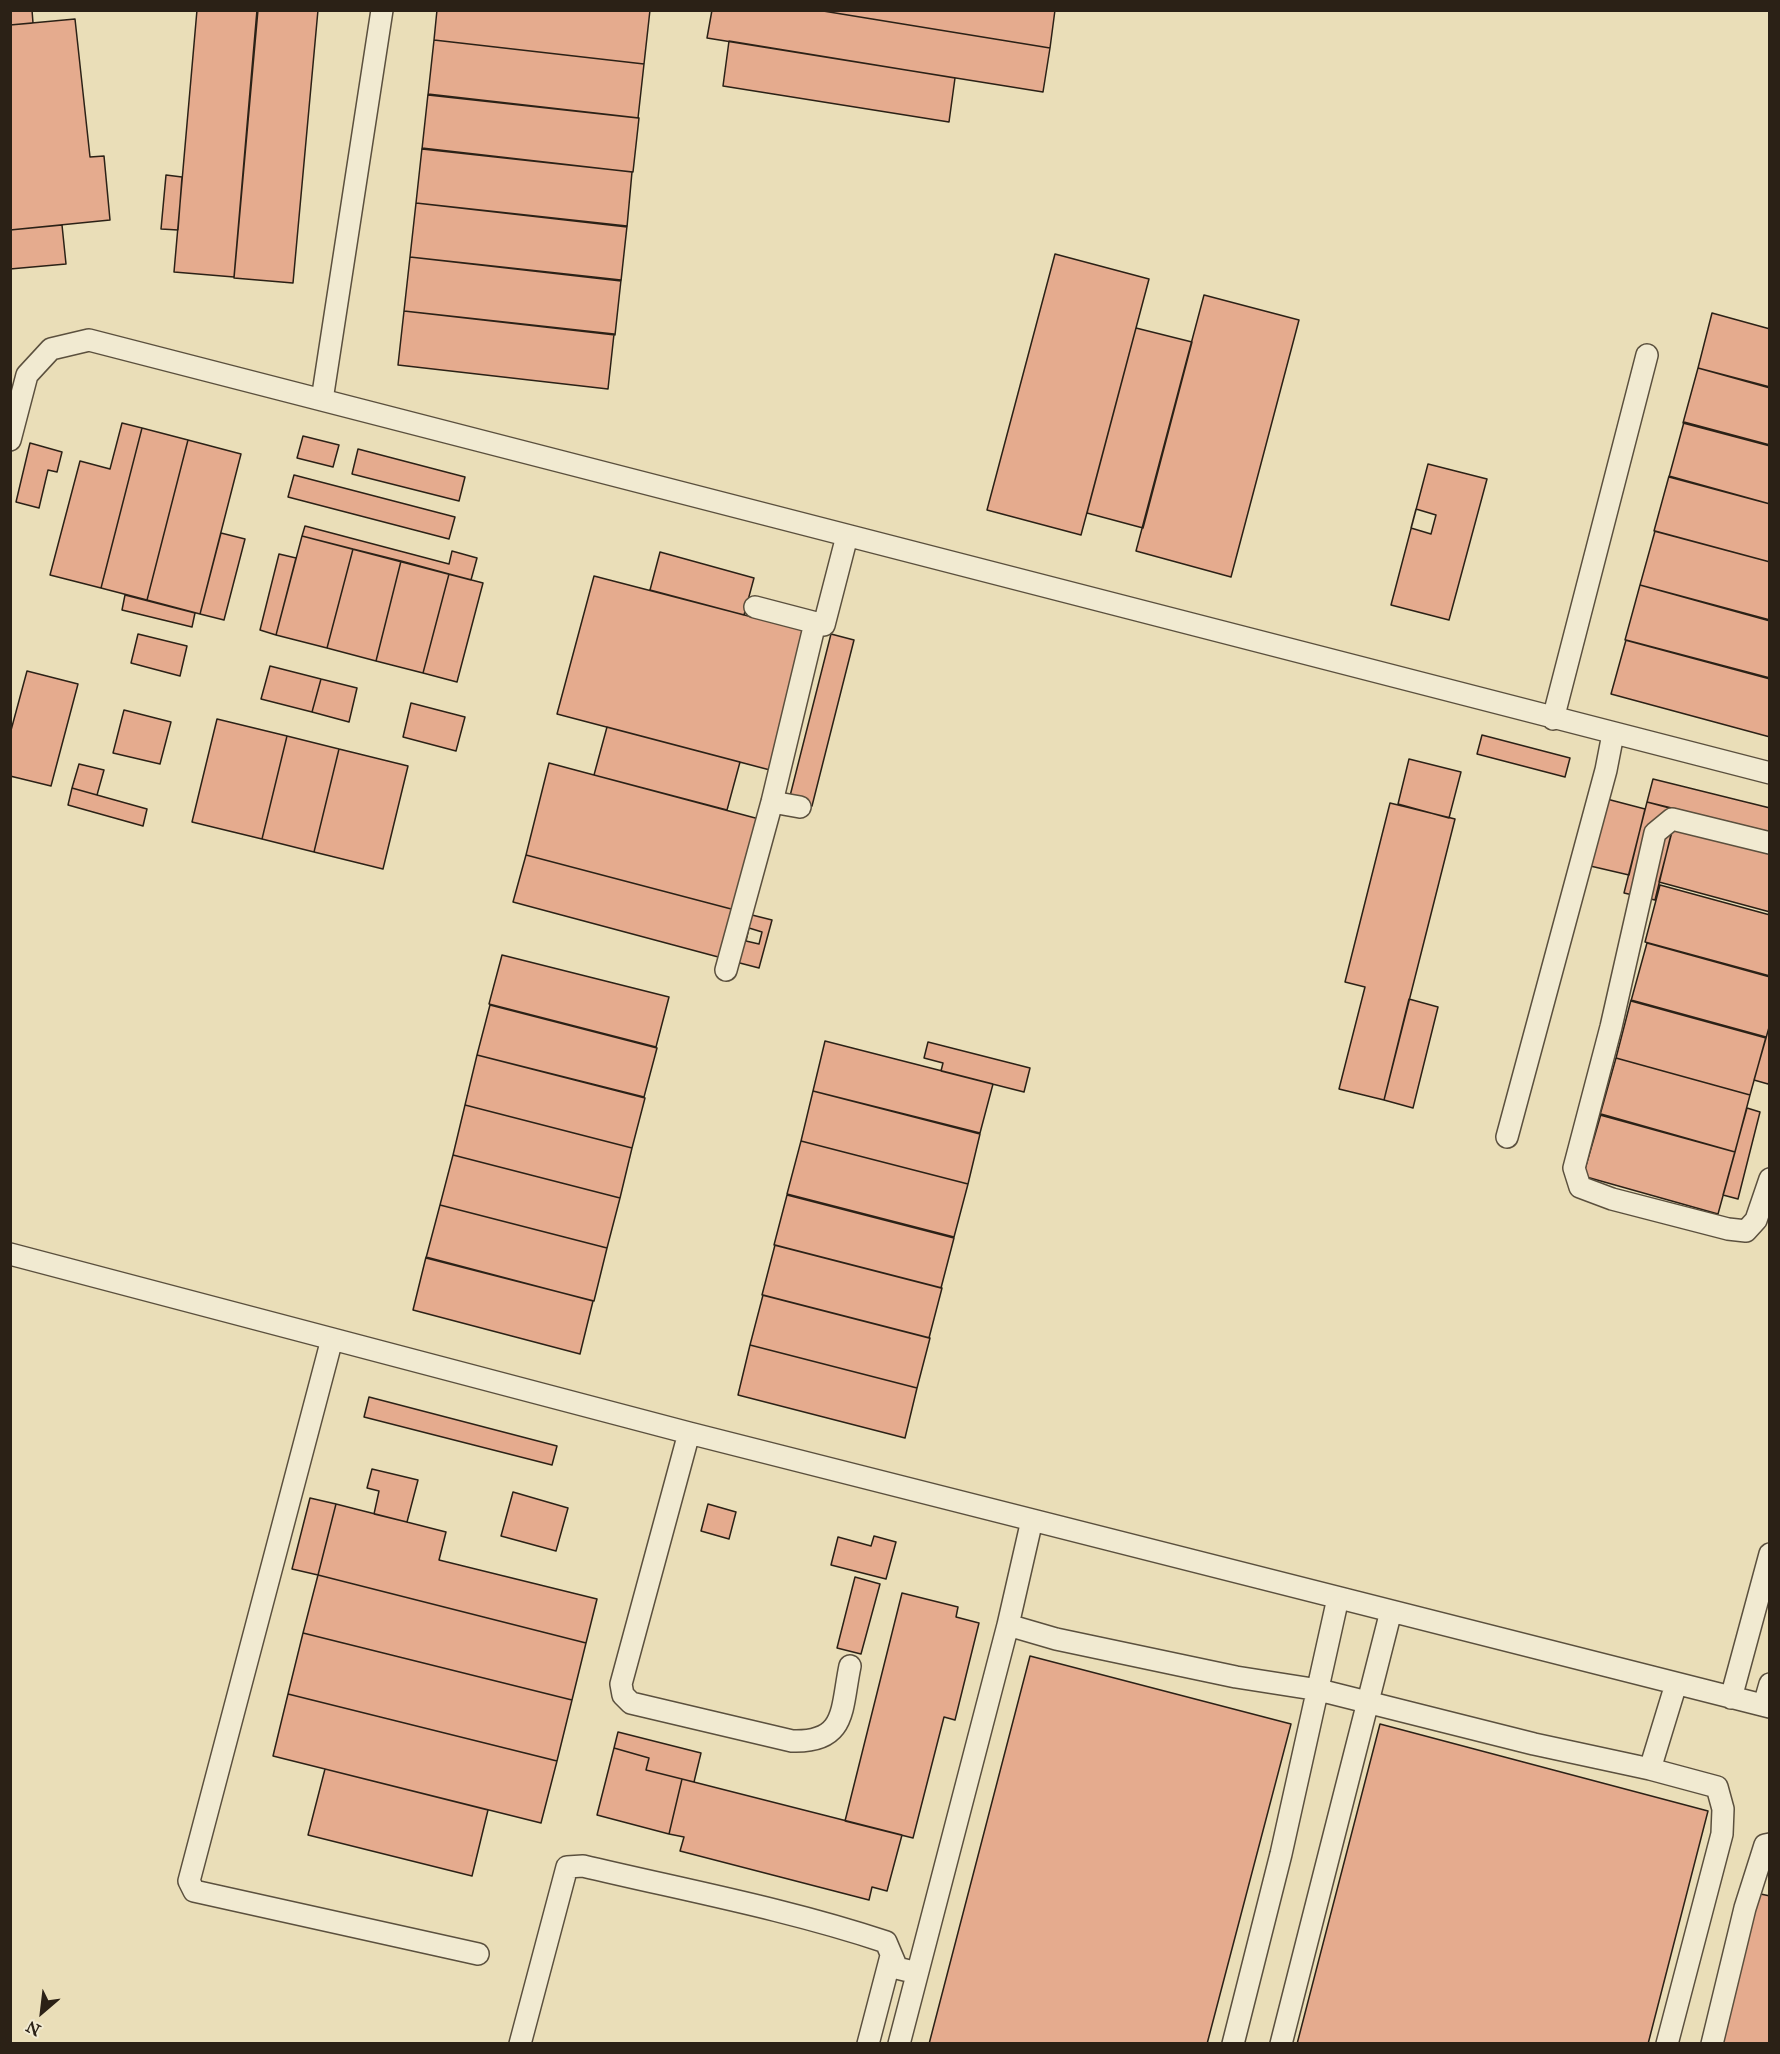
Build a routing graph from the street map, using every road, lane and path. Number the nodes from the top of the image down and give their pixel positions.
1 (382, 10) edge
2 (1647, 355) dead end
3 (322, 400) junction
4 (10, 440) edge
5 (847, 536) junction
6 (755, 608) dead end
7 (815, 622) junction
8 (1553, 719) junction
9 (1613, 734) junction
10 (1770, 773) edge
11 (772, 802) junction
12 (800, 807) dead end
13 (1770, 843) edge
14 (726, 970) dead end
15 (1507, 1137) dead end
16 (1770, 1179) edge
17 (10, 1254) edge
18 (332, 1339) junction
19 (689, 1433) junction
20 (1032, 1520) junction
21 (1770, 1554) edge
22 (1338, 1598) junction
23 (1391, 1611) junction
24 (1008, 1625) junction
25 (850, 1666) dead end
26 (1676, 1684) junction
27 (1770, 1684) edge
28 (1319, 1690) junction
29 (1731, 1698) junction
30 (1367, 1702) junction
31 (1767, 1706) edge
32 (1650, 1769) junction
33 (1770, 1844) edge
34 (478, 1954) dead end
35 (891, 1956) junction
36 (916, 1973) junction
37 (520, 2043) edge
38 (868, 2043) edge
39 (899, 2043) edge
40 (1233, 2043) edge
41 (1281, 2043) edge
42 (1667, 2043) edge
43 (1712, 2043) edge

1 - 3 street
2 - 8 street
3 - 4 street
3 - 5 street
5 - 7 street
5 - 8 street
6 - 7 street
7 - 11 street
8 - 9 street
9 - 10 street
9 - 15 street
11 - 12 street
11 - 14 street
13 - 16 street
17 - 18 street
18 - 19 street
18 - 34 street
19 - 20 street
19 - 25 street
20 - 22 street
20 - 24 street
21 - 29 street
22 - 23 street
22 - 28 street
23 - 26 street
23 - 30 street
24 - 28 street
24 - 36 street
26 - 29 street
26 - 32 street
27 - 31 street
28 - 30 street
28 - 40 street
29 - 31 street
30 - 32 street
30 - 41 street
32 - 42 street
33 - 43 street
35 - 36 street
35 - 37 street
35 - 38 street
36 - 39 street

